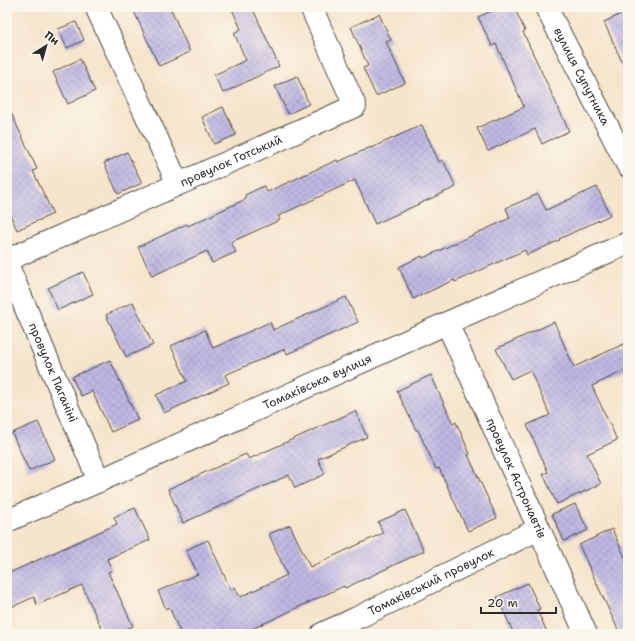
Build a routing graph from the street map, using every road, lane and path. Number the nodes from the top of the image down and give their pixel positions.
1 (96, 7) edge
2 (311, 7) edge
3 (546, 7) edge
4 (628, 166) edge
5 (178, 184) junction
6 (628, 242) edge
7 (7, 260) edge
8 (7, 264) edge
9 (447, 323) junction
10 (99, 481) junction
11 (7, 521) edge
12 (539, 529) junction
13 (361, 626) edge
14 (322, 634) edge
15 (586, 634) edge

1 - 5 street
2 - 5 street, провулок Готський
3 - 4 street, вулиця Супутника
5 - 7 street, провулок Готський
6 - 9 street, Томаківська вулиця
8 - 10 street, провулок Паганіні
9 - 10 street, Томаківська вулиця
9 - 12 street, провулок Астронавтів
10 - 11 street, Томаківська вулиця
12 - 13 street, Томаківський провулок
12 - 15 street, провулок Астронавтів
13 - 14 street, Томаківський провулок

